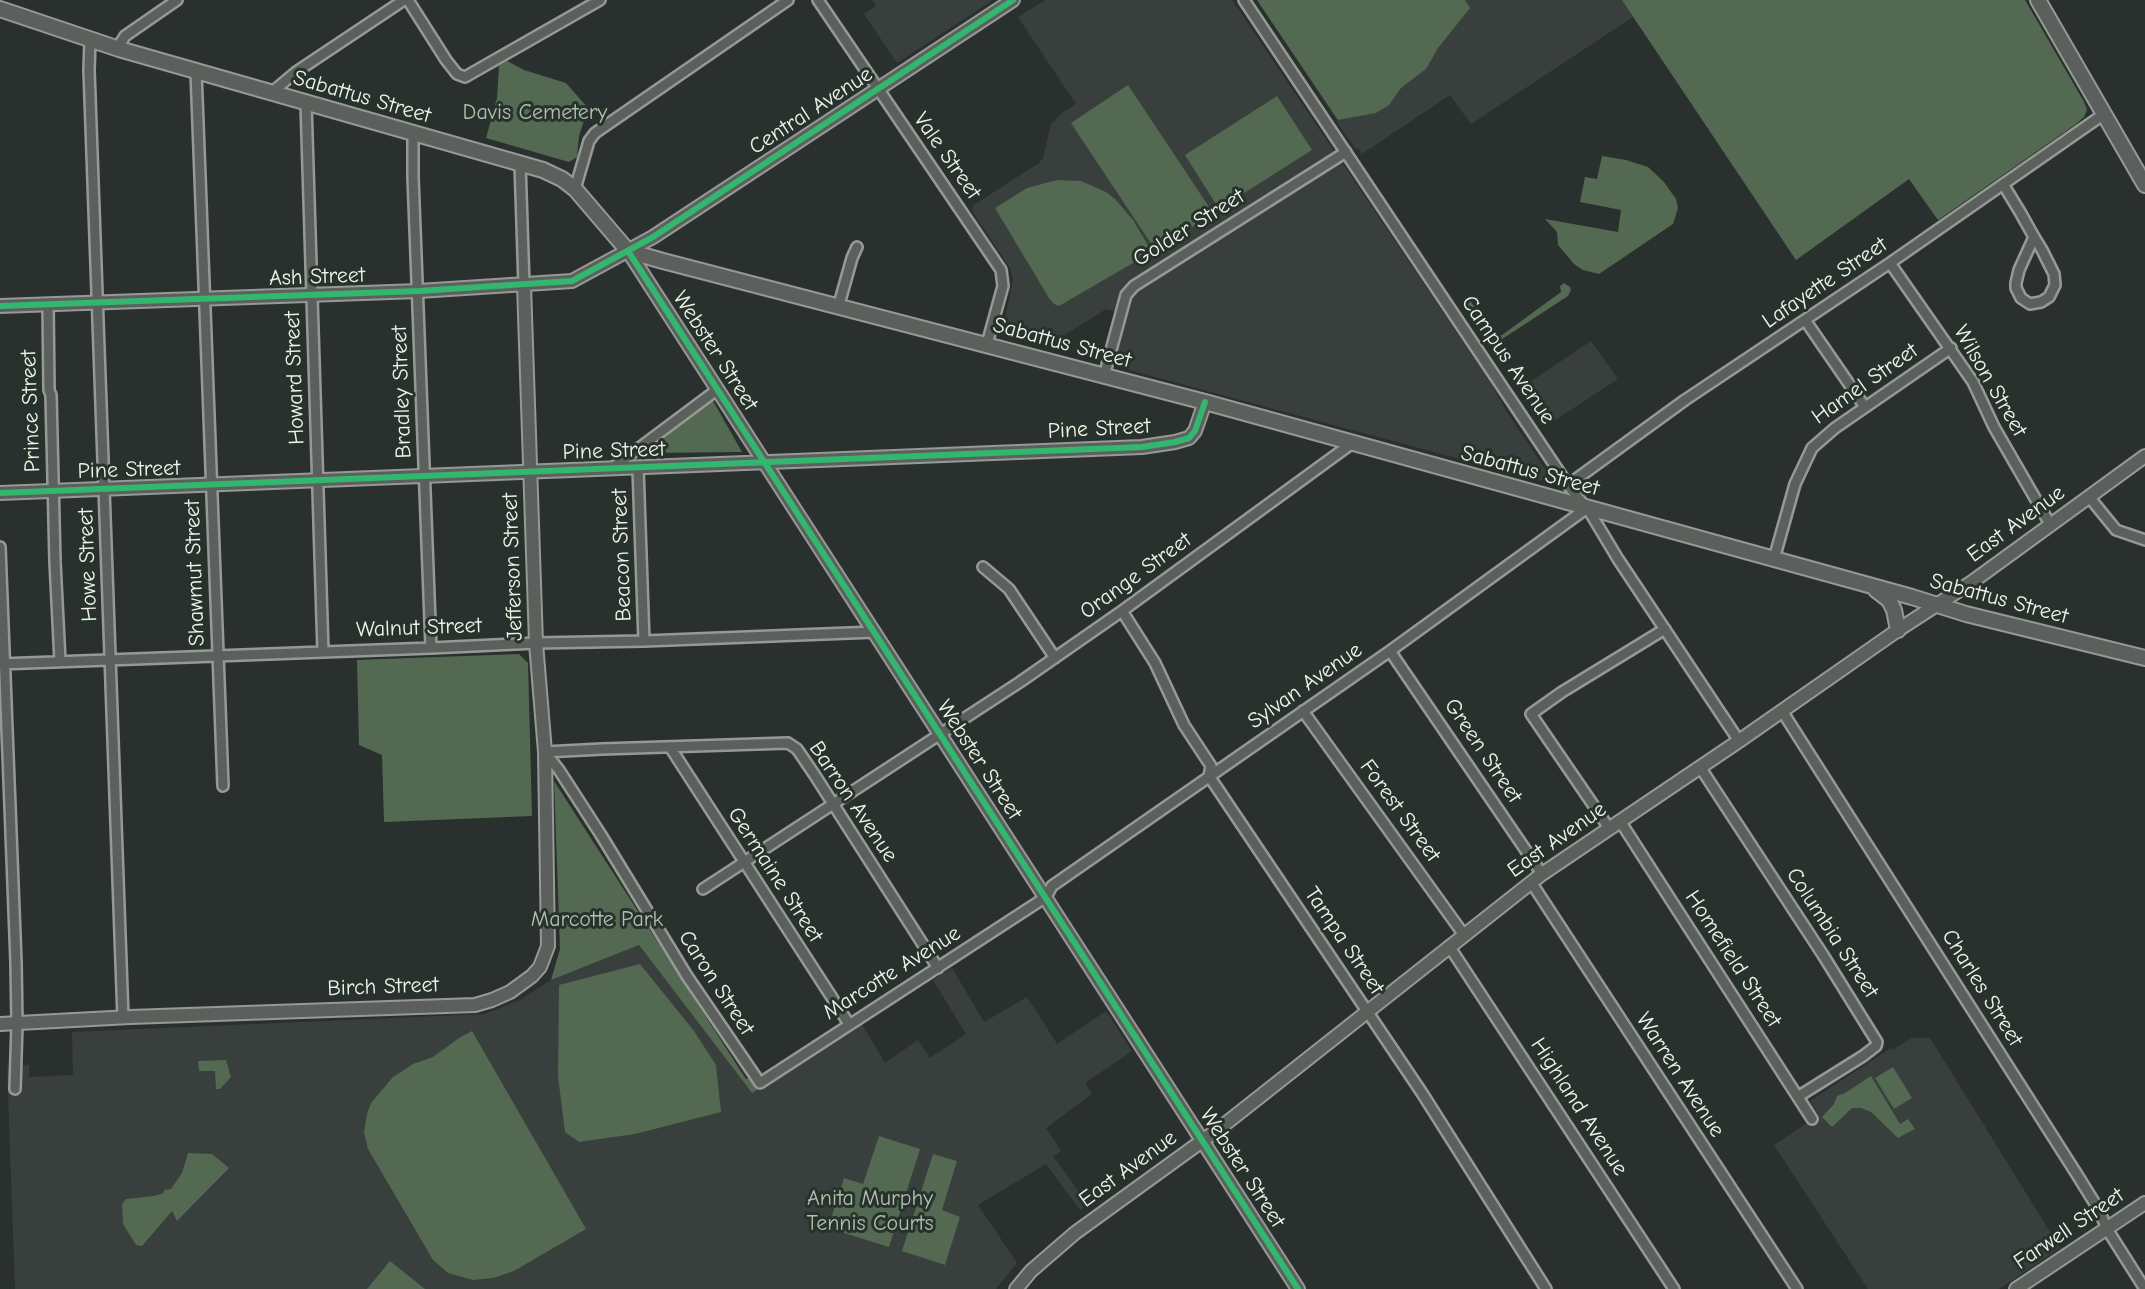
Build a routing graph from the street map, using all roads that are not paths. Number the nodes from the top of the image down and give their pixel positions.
1 (177, 0) edge
2 (406, 0) edge
3 (600, 0) edge
4 (788, 0) edge
5 (818, 0) edge
6 (1012, 0) edge
7 (1244, 0) edge
8 (2038, 0) edge
9 (0, 9) edge
10 (90, 40) junction
11 (119, 49) junction
12 (196, 70) junction
13 (878, 89) junction
14 (271, 93) junction
15 (306, 103) junction
16 (2104, 114) junction
17 (413, 134) junction
18 (1346, 152) junction
19 (520, 164) junction
20 (2003, 184) junction
21 (2145, 186) edge
22 (575, 189) junction
23 (2034, 237) junction
24 (857, 247) dead end
25 (628, 251) junction
26 (1890, 263) junction
27 (524, 285) junction
28 (418, 291) junction
29 (312, 295) junction
30 (206, 299) junction
31 (98, 302) junction
32 (48, 304) junction
33 (0, 306) edge
34 (838, 308) junction
35 (1805, 320) junction
36 (987, 344) junction
37 (1951, 348) junction
38 (1104, 376) junction
39 (718, 389) junction
40 (1205, 402) junction
41 (1865, 407) junction
42 (1351, 444) junction
43 (2145, 456) edge
44 (766, 463) junction
45 (638, 468) junction
46 (611, 470) junction
47 (531, 473) junction
48 (424, 477) junction
49 (318, 481) junction
50 (1568, 484) junction
51 (211, 486) junction
52 (105, 489) junction
53 (53, 491) junction
54 (0, 493) edge
55 (2090, 498) junction
56 (1587, 508) junction
57 (2050, 524) junction
58 (2145, 540) edge
59 (0, 547) edge
60 (1774, 559) junction
61 (983, 567) dead end
62 (1867, 584) junction
63 (1938, 604) junction
64 (1122, 611) junction
65 (1665, 629) junction
66 (1898, 630) junction
67 (875, 632) junction
68 (644, 641) junction
69 (536, 643) junction
70 (431, 648) junction
71 (1390, 651) junction
72 (323, 652) junction
73 (217, 656) junction
74 (1055, 658) junction
75 (2145, 658) edge
76 (111, 660) junction
77 (60, 662) junction
78 (2, 664) edge
79 (1303, 711) junction
80 (1782, 711) junction
81 (941, 734) junction
82 (1739, 741) junction
83 (670, 747) junction
84 (545, 752) junction
85 (1700, 767) junction
86 (1209, 776) junction
87 (223, 786) dead end
88 (833, 805) junction
89 (1620, 821) junction
90 (1609, 828) junction
91 (744, 863) junction
92 (1542, 874) junction
93 (1531, 882) junction
94 (703, 889) dead end
95 (1046, 897) junction
96 (1464, 935) junction
97 (1449, 946) junction
98 (938, 968) junction
99 (1366, 1011) junction
100 (123, 1018) junction
101 (0, 1024) edge
102 (17, 1024) junction
103 (849, 1024) junction
104 (759, 1083) joint
105 (15, 1089) dead end
106 (1799, 1096) junction
107 (1812, 1119) dead end
108 (1203, 1140) junction
109 (2145, 1203) edge
110 (2106, 1229) junction
111 (2024, 1287) edge
112 (1016, 1289) edge
113 (1298, 1289) edge
114 (1546, 1289) edge
115 (1674, 1289) edge
116 (1797, 1289) edge
117 (2145, 1289) edge

1 - 11 street
2 - 3 street
2 - 14 street
4 - 22 street
5 - 13 street, Vale Street
6 - 13 main road, Central Avenue
7 - 18 street, Campus Avenue
8 - 16 main road
9 - 10 main road, Sabattus Street
10 - 11 main road, Sabattus Street
10 - 31 street, Howe Street
11 - 12 main road, Sabattus Street
12 - 14 main road, Sabattus Street
12 - 30 street, Shawmut Street
13 - 25 main road, Central Avenue
13 - 36 street, Vale Street
14 - 15 main road, Sabattus Street
15 - 17 main road, Sabattus Street
15 - 29 street, Howard Street
16 - 20 street, Lafayette Street
16 - 21 main road
17 - 19 main road, Sabattus Street
17 - 28 street, Bradley Street
18 - 38 street, Golder Street
18 - 50 street, Campus Avenue
19 - 22 main road, Sabattus Street
19 - 27 street, Jefferson Street
20 - 23 street
20 - 26 street, Lafayette Street
22 - 25 main road, Sabattus Street
23 - 23 street
24 - 34 street
25 - 27 main road, Ash Street
25 - 34 main road, Sabattus Street
25 - 39 main road, Webster Street
26 - 35 street, Lafayette Street
26 - 37 street, Wilson Street
27 - 28 main road, Ash Street
27 - 47 main road, Jefferson Street
28 - 29 main road, Ash Street
28 - 48 street, Bradley Street
29 - 30 main road, Ash Street
29 - 49 street, Howard Street
30 - 31 main road, Ash Street
30 - 51 street, Shawmut Street
31 - 32 main road, Ash Street
31 - 52 street, Howe Street
32 - 33 main road, Ash Street
32 - 53 street, Prince Street
34 - 36 main road, Sabattus Street
35 - 41 street
35 - 50 street, Lafayette Street
36 - 38 main road, Sabattus Street
37 - 41 street, Hamel Street
37 - 57 street, Wilson Street
38 - 40 main road, Sabattus Street
39 - 44 main road, Webster Street
39 - 46 street
40 - 42 main road, Sabattus Street
40 - 44 main road, Pine Street
41 - 60 street, Hamel Street
42 - 56 main road, Sabattus Street
42 - 64 street, Orange Street
43 - 55 main road, East Avenue
44 - 45 main road, Pine Street
44 - 67 main road, Webster Street
45 - 46 main road, Pine Street
45 - 68 street, Beacon Street
46 - 47 main road, Pine Street
47 - 48 main road, Pine Street
47 - 69 main road, Jefferson Street
48 - 49 main road, Pine Street
48 - 70 street, Bradley Street
49 - 51 main road, Pine Street
49 - 72 street, Howard Street
50 - 56 street, Campus Avenue
51 - 52 main road, Pine Street
51 - 73 street, Shawmut Street
52 - 53 main road, Pine Street
52 - 76 street, Howe Street
53 - 54 main road, Pine Street
53 - 77 street, Prince Street
55 - 57 main road, East Avenue
55 - 58 street
56 - 60 main road, Sabattus Street
56 - 65 street, Campus Avenue
56 - 71 street, Sylvan Avenue
57 - 63 main road, East Avenue
59 - 78 street
60 - 62 main road, Sabattus Street
61 - 74 street
62 - 63 main road, Sabattus Street
62 - 66 main road
63 - 66 main road, East Avenue
63 - 75 main road, Sabattus Street
64 - 74 street, Orange Street
64 - 86 street, Tampa Street
65 - 82 street, Campus Avenue
65 - 90 street
66 - 80 main road, East Avenue
67 - 68 street, Walnut Street
67 - 81 main road, Webster Street
68 - 69 street, Walnut Street
69 - 70 street, Walnut Street
69 - 84 main road, Jefferson Street
70 - 72 street, Walnut Street
71 - 79 street, Sylvan Avenue
71 - 92 street, Green Street
72 - 73 street, Walnut Street
73 - 76 street, Walnut Street
73 - 87 street, Shawmut Street
74 - 81 street, Orange Street
76 - 77 street, Walnut Street
76 - 100 street, Howe Street
77 - 78 street, Walnut Street
78 - 102 street
79 - 86 street, Sylvan Avenue
79 - 96 street, Forest Street
80 - 82 main road, East Avenue
80 - 110 street, Charles Street
81 - 88 street, Orange Street
81 - 95 main road, Webster Street
82 - 85 main road, East Avenue
83 - 84 street, Barron Avenue
83 - 88 street, Barron Avenue
83 - 91 street, Germaine Street
84 - 100 main road, Birch Street
84 - 104 street, Caron Street
85 - 89 main road, East Avenue
85 - 106 street, Columbia Street
86 - 95 street, Sylvan Avenue
86 - 99 street, Tampa Street
88 - 91 street, Orange Street
88 - 98 street, Barron Avenue
89 - 90 main road, East Avenue
89 - 106 street, Homefield Street
90 - 92 main road, East Avenue
91 - 94 street, Orange Street
91 - 103 street, Germaine Street
92 - 93 main road, East Avenue
93 - 96 main road, East Avenue
93 - 116 street, Warren Avenue
95 - 98 street, Marcotte Avenue
95 - 108 main road, Webster Street
96 - 97 main road, East Avenue
97 - 99 main road, East Avenue
97 - 115 street, Highland Avenue
98 - 103 street, Marcotte Avenue
99 - 108 main road, East Avenue
99 - 114 street, Tampa Street
100 - 102 main road, Birch Street
101 - 102 main road, Birch Street
102 - 105 street
103 - 104 street, Marcotte Avenue
106 - 107 street, Homefield Street
108 - 112 main road, East Avenue
108 - 113 main road, Webster Street
109 - 110 main road, Farwell Street
110 - 111 main road, Farwell Street
110 - 117 street, Charles Street

